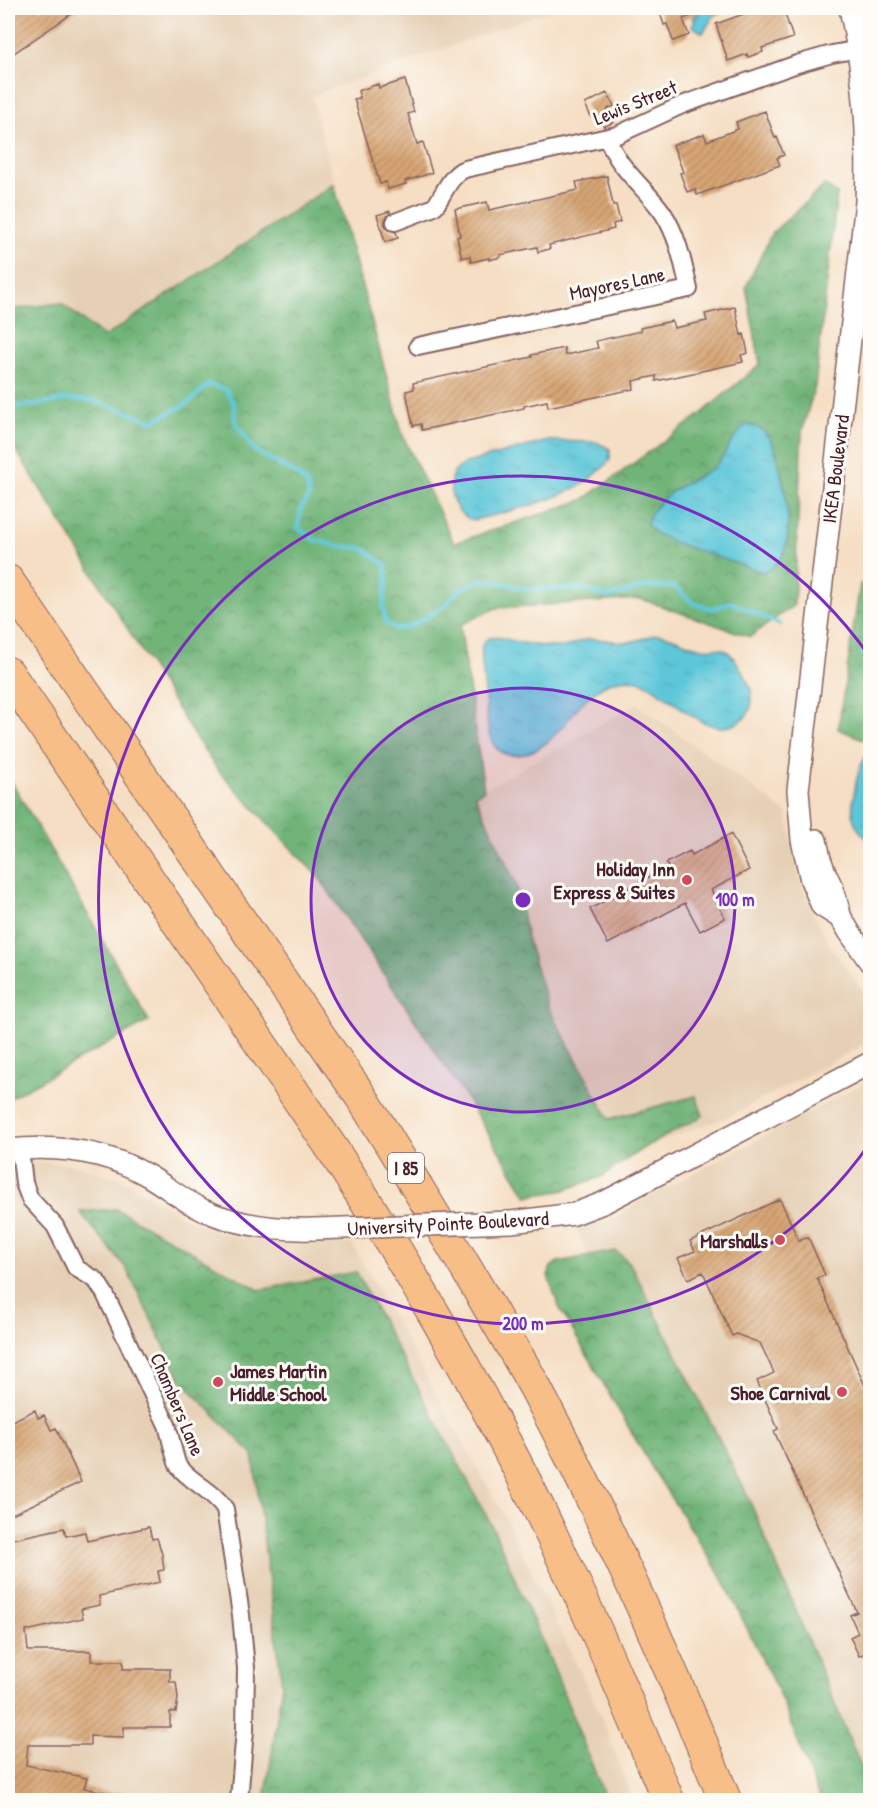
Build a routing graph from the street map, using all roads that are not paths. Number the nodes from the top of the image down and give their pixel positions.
1 (850, 8) edge
2 (863, 8) edge
3 (866, 48) edge
4 (608, 138) junction
5 (395, 222) dead end
6 (870, 294) edge
7 (418, 346) dead end
8 (842, 473) junction
9 (8, 581) edge
10 (8, 673) edge
11 (870, 962) edge
12 (870, 1063) edge
13 (14, 1149) edge
14 (239, 1800) edge
15 (668, 1800) edge
16 (725, 1800) edge

1 - 3 street, IKEA Boulevard
2 - 3 street, IKEA Boulevard
3 - 4 street, Lewis Street
3 - 8 street, IKEA Boulevard
4 - 5 street, Lewis Street
4 - 7 street, Mayores Lane
6 - 8 street, IKEA Boulevard
8 - 11 street, IKEA Boulevard
9 - 16 highway, I 85
10 - 15 highway, I 85
12 - 13 street, University Pointe Boulevard, bridge
13 - 14 street, Chambers Lane

